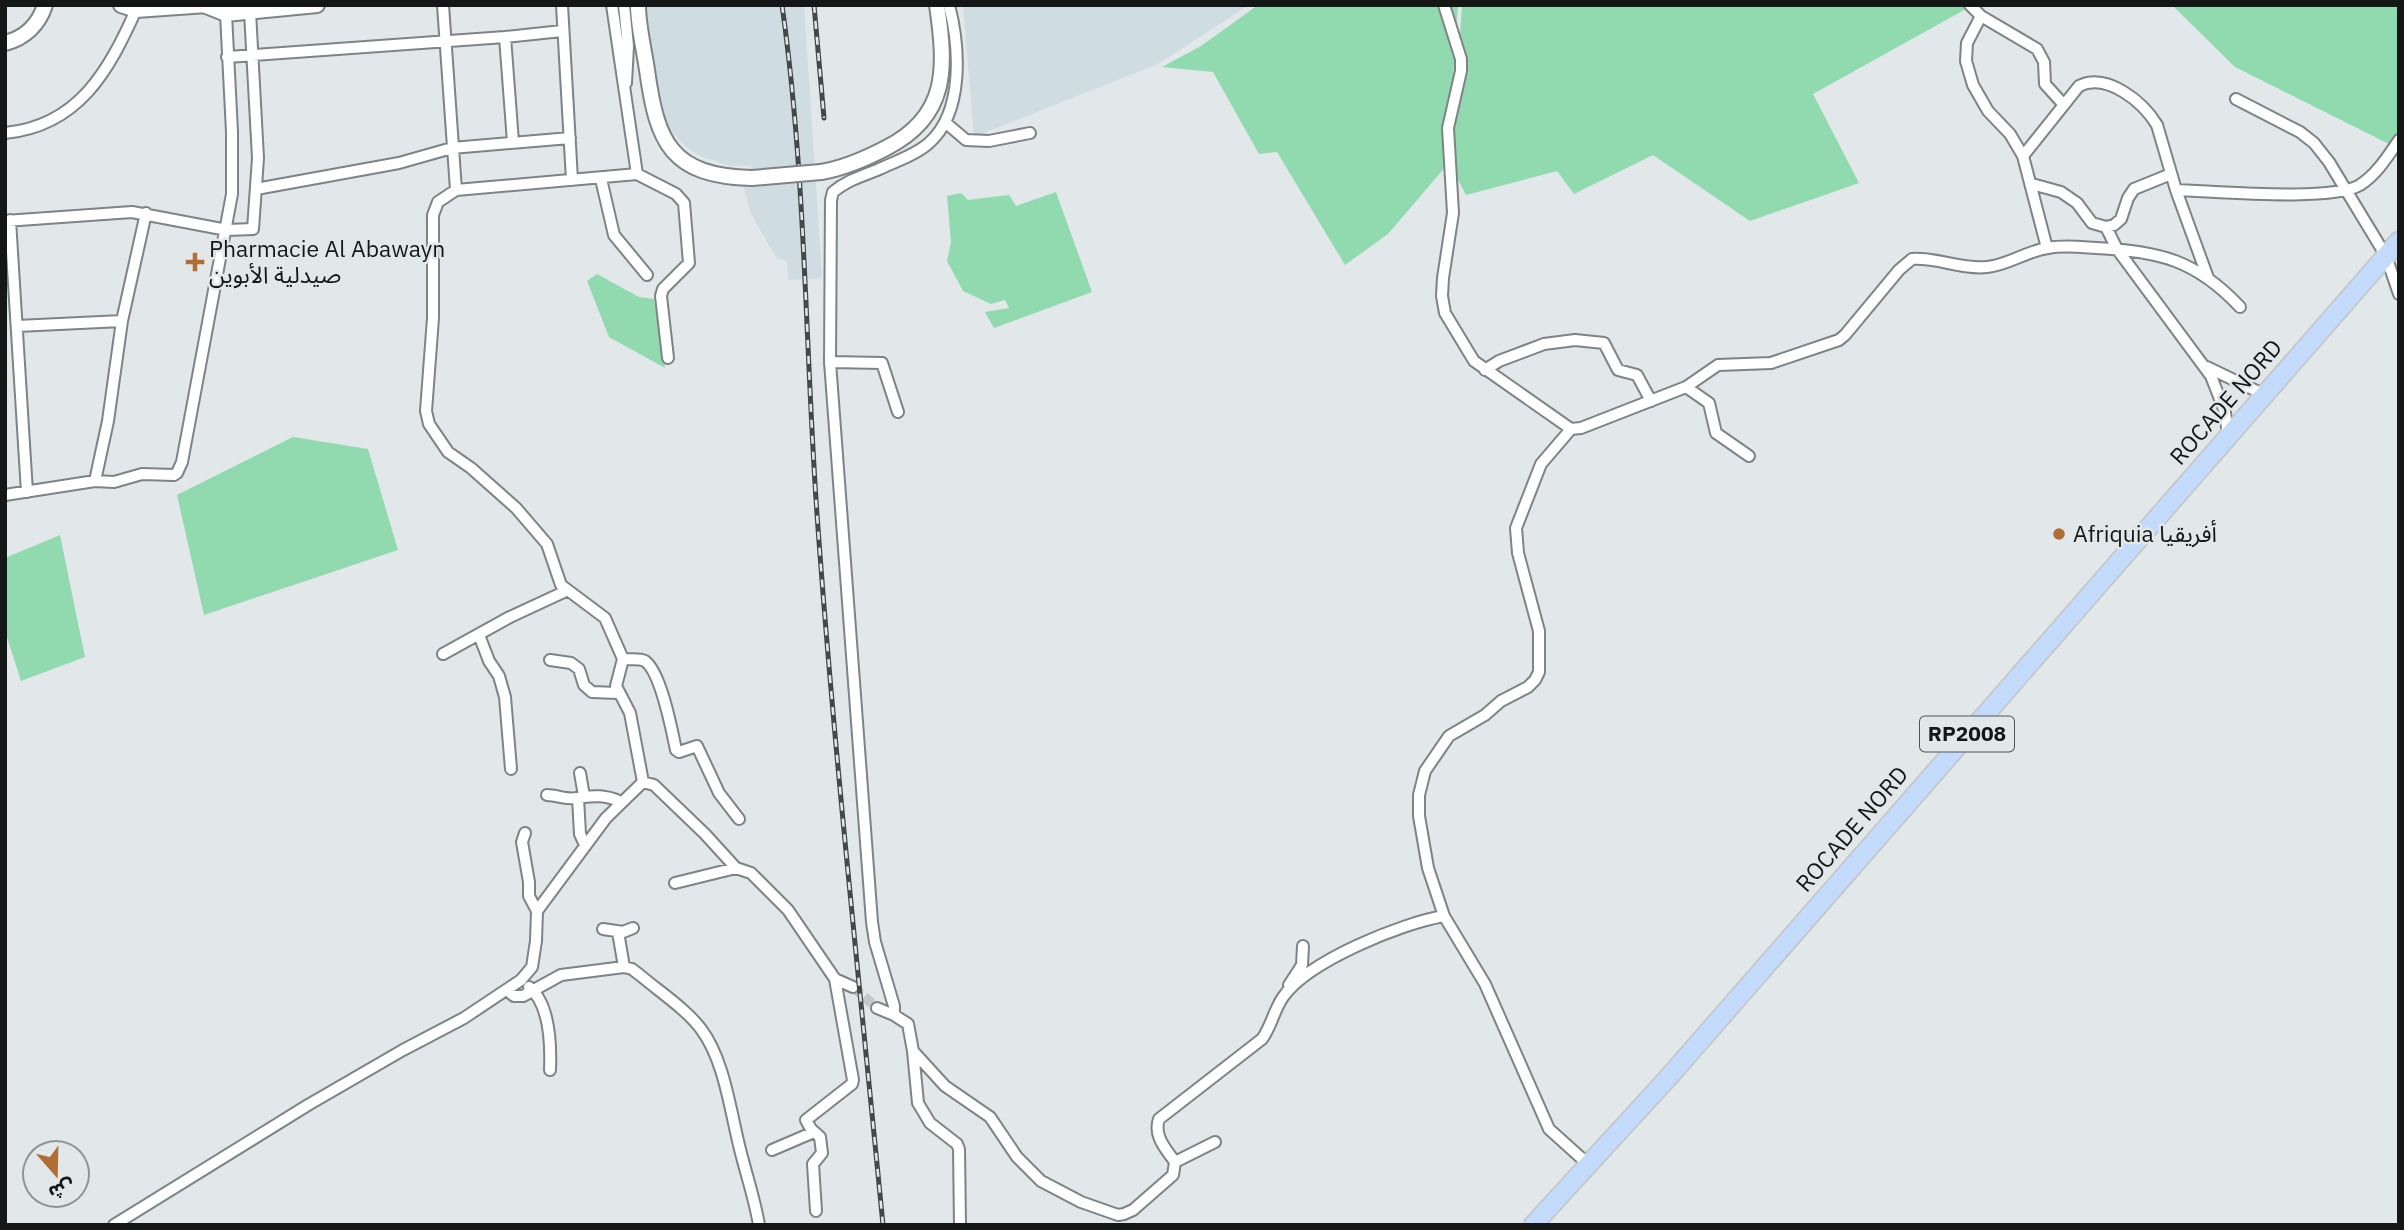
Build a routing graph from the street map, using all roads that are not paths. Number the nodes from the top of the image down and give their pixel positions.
1 (45, 5) edge
2 (121, 5) edge
3 (317, 5) edge
4 (443, 5) edge
5 (562, 5) edge
6 (612, 5) edge
7 (950, 5) edge
8 (1444, 5) edge
9 (1970, 5) edge
10 (207, 6) edge
11 (634, 7) edge
12 (136, 8) edge
13 (249, 9) edge
14 (939, 9) edge
15 (225, 10) edge
16 (1981, 16) junction
17 (562, 31) junction
18 (505, 37) junction
19 (445, 42) junction
20 (5, 43) edge
21 (252, 56) junction
22 (227, 57) junction
23 (625, 85) junction
24 (2236, 99) dead end
25 (2064, 105) junction
26 (946, 123) junction
27 (5, 133) edge
28 (1030, 133) dead end
29 (570, 138) junction
30 (2399, 140) edge
31 (513, 142) junction
32 (452, 148) junction
33 (2023, 156) junction
34 (637, 174) junction
35 (2171, 174) junction
36 (601, 178) junction
37 (572, 180) junction
38 (2032, 184) junction
39 (256, 189) junction
40 (456, 190) junction
41 (2176, 190) junction
42 (2346, 191) junction
43 (146, 213) junction
44 (8, 221) edge
45 (2106, 227) junction
46 (227, 230) junction
47 (2399, 242) edge
48 (2047, 248) junction
49 (2117, 249) junction
50 (2386, 256) junction
51 (647, 275) dead end
52 (2208, 278) junction
53 (2399, 294) edge
54 (2240, 307) dead end
55 (122, 321) junction
56 (17, 326) junction
57 (668, 358) dead end
58 (830, 362) junction
59 (2205, 365) junction
60 (1485, 370) junction
61 (1686, 387) junction
62 (2265, 395) junction
63 (1651, 401) junction
64 (898, 412) dead end
65 (1571, 429) junction
66 (2228, 438) junction
67 (1749, 456) dead end
68 (95, 481) junction
69 (27, 492) junction
70 (5, 495) edge
71 (566, 591) junction
72 (480, 635) junction
73 (443, 654) dead end
74 (623, 659) junction
75 (550, 660) dead end
76 (618, 693) junction
77 (511, 769) dead end
78 (580, 774) dead end
79 (643, 782) junction
80 (547, 795) dead end
81 (581, 797) junction
82 (621, 802) junction
83 (739, 819) dead end
84 (525, 833) dead end
85 (585, 845) junction
86 (736, 868) junction
87 (675, 883) dead end
88 (537, 911) junction
89 (1444, 916) junction
90 (633, 928) dead end
91 (603, 929) dead end
92 (618, 932) junction
93 (1303, 946) dead end
94 (624, 967) junction
95 (835, 979) junction
96 (521, 980) junction
97 (853, 987) tunnel mouth
98 (508, 991) junction
99 (534, 991) junction
100 (1287, 991) junction
101 (877, 1008) tunnel mouth
102 (894, 1014) junction
103 (913, 1051) junction
104 (550, 1070) dead end
105 (814, 1132) junction
106 (1214, 1142) dead end
107 (772, 1150) dead end
108 (1175, 1162) junction
109 (1589, 1165) junction
110 (816, 1211) dead end
111 (114, 1225) edge
112 (759, 1225) edge
113 (960, 1225) edge
114 (1533, 1225) edge

1 - 20 street
2 - 12 street
3 - 13 street
4 - 19 street
5 - 17 street
6 - 23 street
7 - 26 street
8 - 60 street
9 - 16 street
10 - 12 street
10 - 15 street
11 - 14 street, bridge
11 - 23 street
12 - 27 street
13 - 15 street
13 - 21 street
15 - 22 street
16 - 25 street
16 - 33 street
17 - 18 street
17 - 29 street
18 - 19 street
18 - 31 street
19 - 21 street
19 - 32 street
21 - 22 street
21 - 39 street
22 - 46 street
23 - 34 street
24 - 42 street
25 - 33 street
25 - 35 street
26 - 28 street
26 - 58 street
29 - 31 street
29 - 37 street
30 - 42 street
31 - 32 street
32 - 39 street
32 - 40 street
33 - 38 street
34 - 36 street
34 - 57 street
35 - 41 street
35 - 45 street
36 - 37 street
36 - 51 street
37 - 40 street
38 - 45 street
38 - 48 street
39 - 46 street
40 - 71 street
41 - 42 street
41 - 52 street
42 - 50 street
43 - 44 street
43 - 46 street
43 - 55 street
44 - 56 street
45 - 49 street
46 - 68 street
47 - 50 highway, ROCADE NORD / RP2008
48 - 49 street
48 - 61 street
49 - 52 street
49 - 59 street
50 - 53 street
50 - 62 highway, ROCADE NORD / RP2008
52 - 54 street
55 - 56 street
55 - 68 street
56 - 69 street
58 - 64 street
58 - 102 street
59 - 62 street
59 - 66 street
60 - 63 street
60 - 65 street
61 - 63 street
61 - 67 street
62 - 66 highway, ROCADE NORD / RP2008
63 - 65 street
65 - 89 street
66 - 109 highway, ROCADE NORD / RP2008
68 - 69 street
69 - 70 street
71 - 72 street
71 - 74 street
72 - 73 street
72 - 77 street
74 - 76 street
74 - 83 street
75 - 76 street
76 - 79 street
78 - 81 street
79 - 82 street
79 - 86 street
80 - 81 street
81 - 82 street
81 - 85 street
82 - 85 street
84 - 88 street
85 - 88 street
86 - 87 street
86 - 95 street
88 - 96 street
89 - 100 street
89 - 109 street
90 - 92 street
91 - 92 street
92 - 94 street
93 - 100 street
94 - 99 street
94 - 112 street
95 - 97 street
95 - 105 street
96 - 98 street
96 - 99 street
98 - 99 street
98 - 111 street
99 - 104 street
100 - 108 street
101 - 102 street
102 - 103 street
103 - 108 street
103 - 113 street
105 - 107 street
105 - 110 street
106 - 108 street
109 - 114 highway, ROCADE NORD / RP2008

